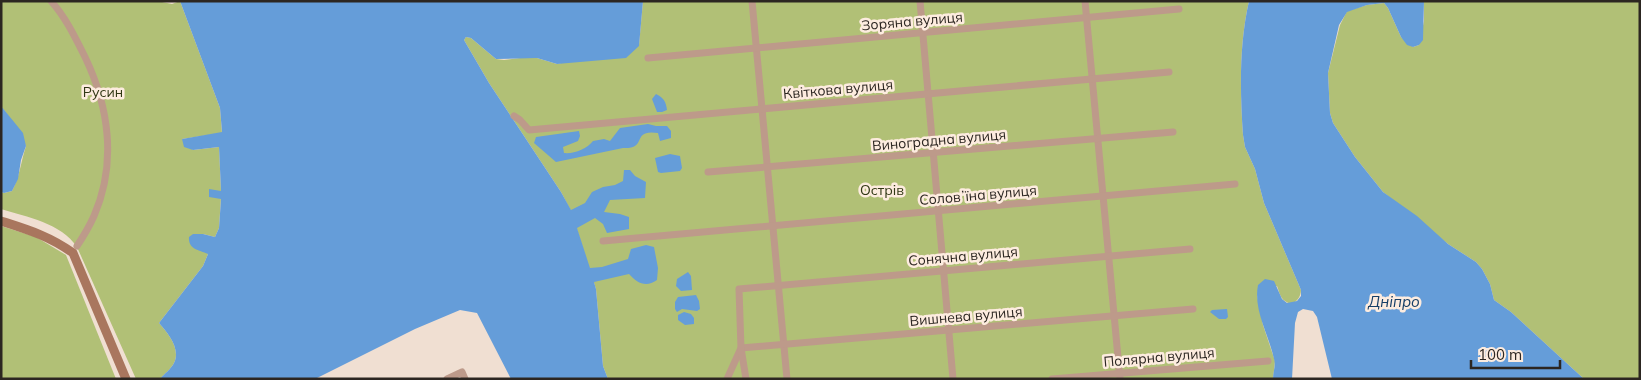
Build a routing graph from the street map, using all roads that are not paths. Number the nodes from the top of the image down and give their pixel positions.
1 (51, 1) edge
2 (752, 1) edge
3 (920, 1) edge
4 (1085, 1) edge
5 (1179, 9) dead end
6 (1087, 18) junction
7 (922, 33) junction
8 (756, 48) junction
9 (648, 58) dead end
10 (1170, 72) dead end
11 (1092, 79) junction
12 (928, 94) junction
13 (762, 109) junction
14 (514, 116) dead end
15 (1173, 132) dead end
16 (1098, 138) junction
17 (933, 153) junction
18 (767, 167) junction
19 (708, 172) dead end
20 (1235, 184) dead end
21 (1103, 196) junction
22 (938, 211) junction
23 (1, 221) edge
24 (774, 226) junction
25 (603, 241) dead end
26 (1190, 249) dead end
27 (75, 250) junction
28 (1108, 256) junction
29 (943, 271) junction
30 (778, 285) junction
31 (1193, 309) dead end
32 (1114, 316) junction
33 (948, 330) junction
34 (784, 343) junction
35 (742, 348) junction
36 (1268, 361) dead end
37 (1119, 376) edge
38 (126, 379) edge
39 (447, 379) edge
40 (465, 379) edge
41 (727, 379) edge
42 (746, 379) edge
43 (787, 379) edge
44 (952, 379) edge
45 (1052, 379) edge

1 - 27 street
2 - 8 street
3 - 7 street
4 - 6 street
5 - 6 street, Зоряна вулиця
6 - 7 street, Зоряна вулиця
6 - 11 street
7 - 8 street, Зоряна вулиця
7 - 12 street
8 - 9 street, Зоряна вулиця
8 - 13 street
10 - 11 street, Квіткова вулиця
11 - 12 street, Квіткова вулиця
11 - 16 street
12 - 13 street, Квіткова вулиця
12 - 17 street
13 - 14 street, Квіткова вулиця
13 - 18 street
15 - 16 street, Виноградна вулиця
16 - 17 street, Виноградна вулиця
16 - 21 street
17 - 18 street, Виноградна вулиця
17 - 22 street
18 - 19 street, Виноградна вулиця
18 - 24 street
20 - 21 street, Соловʼїна вулиця
21 - 22 street, Соловʼїна вулиця
21 - 28 street
22 - 24 street, Соловʼїна вулиця
22 - 29 street
23 - 27 street
24 - 25 street, Соловʼїна вулиця
24 - 30 street
26 - 28 street, Сонячна вулиця
27 - 38 street
28 - 29 street, Сонячна вулиця
28 - 32 street
29 - 30 street, Сонячна вулиця
29 - 33 street
30 - 34 street
30 - 35 street, Сонячна вулиця
31 - 32 street, Вишнева вулиця
32 - 33 street, Вишнева вулиця
32 - 37 street
33 - 34 street, Вишнева вулиця
33 - 44 street
34 - 35 street, Вишнева вулиця
34 - 43 street
35 - 41 street
35 - 42 street
36 - 37 street, Полярна вулиця
37 - 45 street, Полярна вулиця
39 - 40 street

